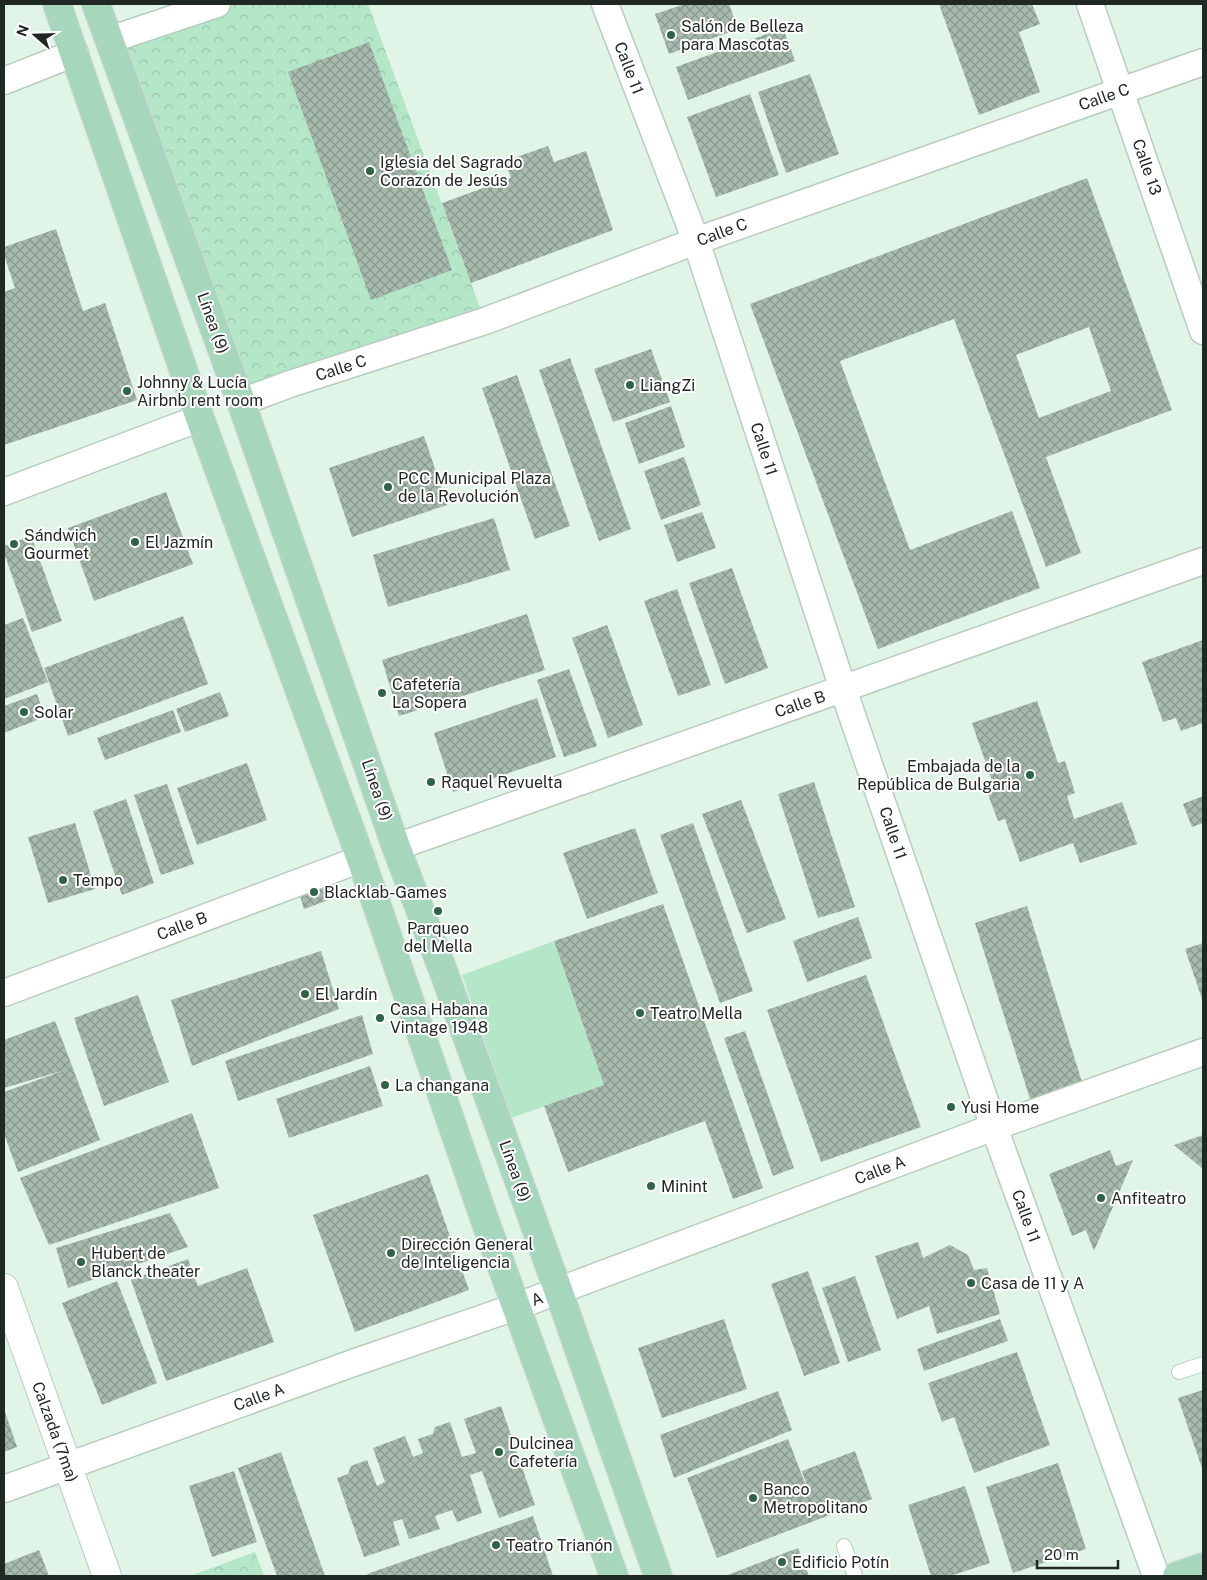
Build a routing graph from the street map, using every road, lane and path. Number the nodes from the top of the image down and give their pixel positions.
1 (57, 4) edge
2 (96, 4) edge
3 (217, 4) edge
4 (605, 4) edge
5 (1090, 4) edge
6 (110, 40) junction
7 (75, 53) junction
8 (1203, 62) edge
9 (4, 81) edge
10 (1120, 92) junction
11 (696, 241) junction
12 (1203, 331) edge
13 (241, 402) junction
14 (200, 418) junction
15 (4, 492) edge
16 (1203, 561) edge
17 (843, 689) junction
18 (396, 847) junction
19 (361, 859) junction
20 (4, 993) edge
21 (1203, 1052) edge
22 (994, 1127) junction
23 (4, 1288) edge
24 (558, 1290) junction
25 (515, 1307) junction
26 (1203, 1364) edge
27 (1179, 1372) dead end
28 (68, 1466) junction
29 (4, 1489) edge
30 (844, 1546) dead end
31 (1203, 1567) edge
32 (107, 1576) edge
33 (614, 1576) edge
34 (658, 1576) edge
35 (855, 1576) edge
36 (1156, 1576) edge
37 (1177, 1576) edge

1 - 7 main road
2 - 6 main road, Línea (9)
3 - 6 street
4 - 11 street, Calle 11
5 - 10 street, Calle 13
6 - 13 main road, Línea (9)
7 - 9 street
7 - 14 main road
8 - 10 street, Calle C
10 - 11 street, Calle C
10 - 12 street, Calle 13
11 - 13 street, Calle C
11 - 17 street, Calle 11
13 - 18 main road, Línea (9)
14 - 15 street
14 - 19 main road
16 - 17 street, Calle B
17 - 18 street, Calle B
17 - 22 street, Calle 11
18 - 24 main road, Línea (9)
19 - 20 street, Calle B
19 - 25 main road
21 - 22 street, Calle A
22 - 24 street, Calle A
22 - 36 street, Calle 11
23 - 28 main road, Calzada (7ma)
24 - 25 street, A
24 - 34 main road, Línea (9)
25 - 28 street, Calle A
25 - 33 main road
26 - 27 lane
28 - 29 street, Calle A
28 - 32 main road, Calzada (7ma)
30 - 35 lane
31 - 37 main road

